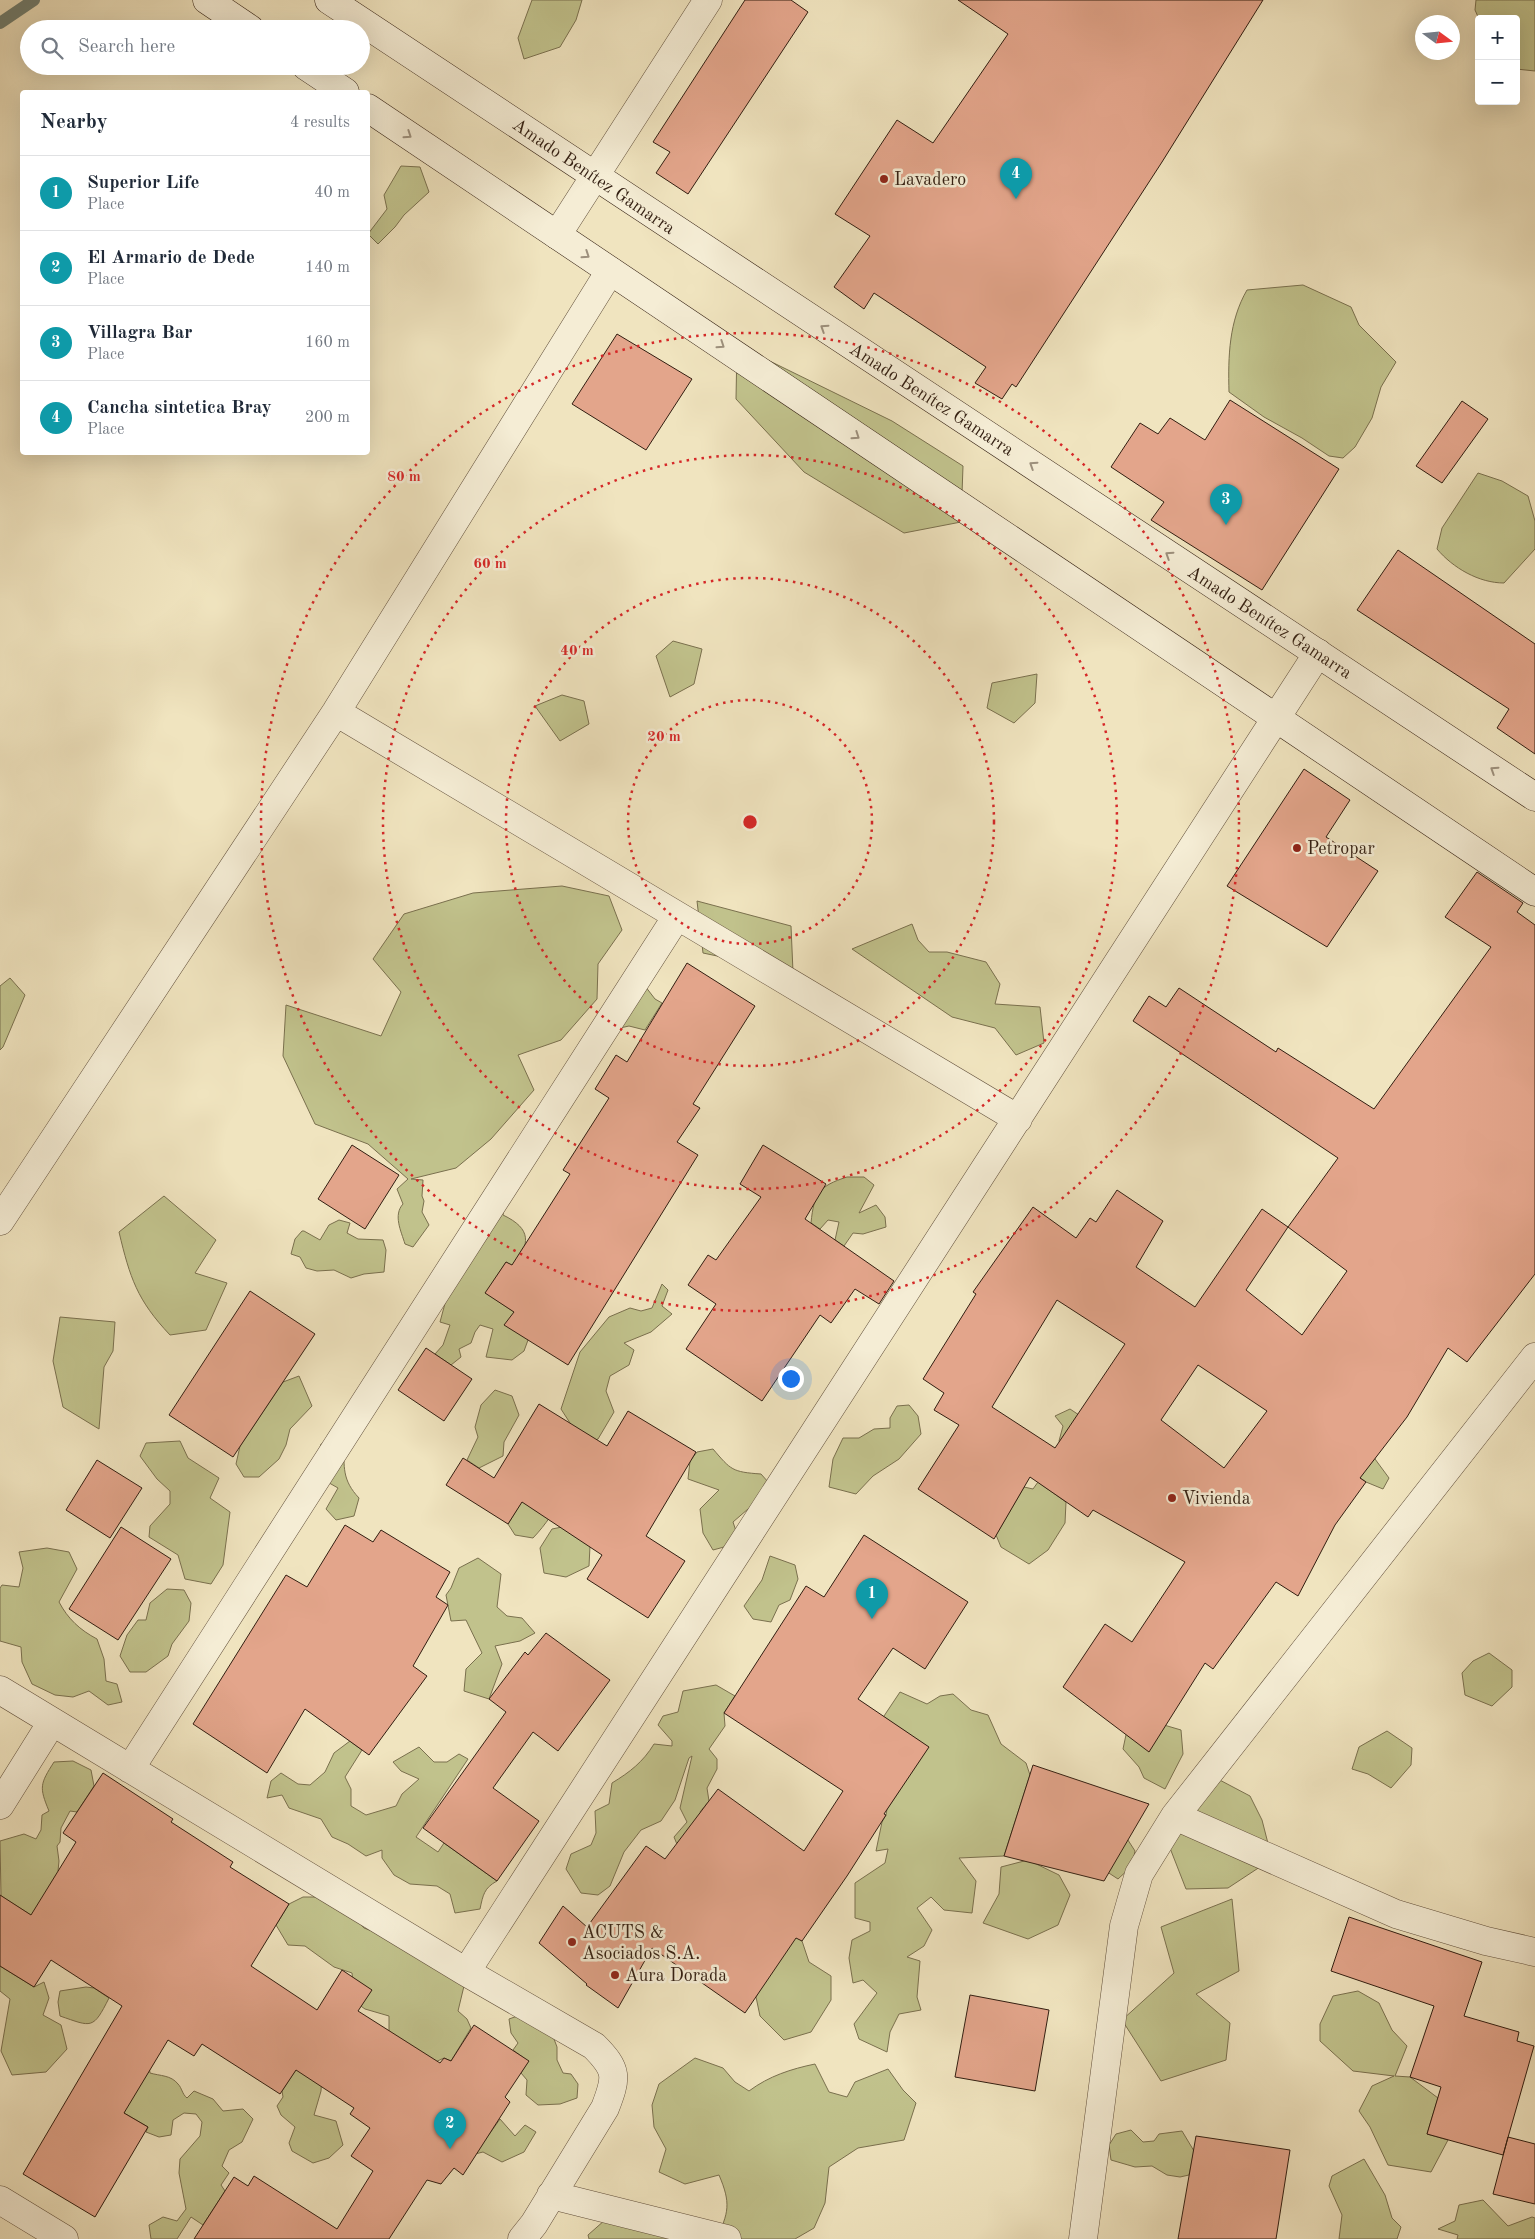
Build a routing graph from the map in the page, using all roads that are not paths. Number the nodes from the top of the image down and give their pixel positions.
1 (207, 0) edge
2 (329, 0) edge
3 (708, 0) edge
4 (237, 20) edge
5 (359, 20) edge
6 (370, 27) edge
7 (320, 75) edge
8 (342, 90) edge
9 (370, 109) edge
10 (595, 176) junction
11 (557, 235) junction
12 (610, 271) junction
13 (1318, 653) junction
14 (336, 712) junction
15 (1276, 718) junction
16 (1535, 797) edge
17 (1535, 892) edge
18 (677, 916) junction
19 (1018, 1119) junction
20 (0, 1222) edge
21 (1535, 1358) edge
22 (0, 1690) edge
23 (52, 1722) junction
24 (130, 1768) junction
25 (0, 1805) edge
26 (1175, 1816) junction
27 (1535, 1952) edge
28 (466, 1972) junction
29 (551, 2195) junction
30 (0, 2200) edge
31 (529, 2234) edge
32 (64, 2239) edge
33 (727, 2239) edge
34 (1083, 2239) edge

1 - 4 street
2 - 5 street, Amado Benítez Gamarra
3 - 10 street
6 - 10 street, Amado Benítez Gamarra
7 - 8 street
9 -> 11 street
10 - 11 street
13 -> 10 street, Amado Benítez Gamarra
11 -> 12 street
12 - 14 street
12 -> 15 street
13 - 15 street
16 -> 13 street, Amado Benítez Gamarra
14 - 18 street
14 - 20 street
15 - 17 street
15 - 19 street
18 - 19 street
18 - 24 street
19 - 28 street
21 - 26 street
22 - 23 street
23 - 24 street
23 - 25 street
24 - 28 street
26 - 27 street
26 - 34 street
28 - 29 street
29 - 31 street
29 - 33 street
30 - 32 street

